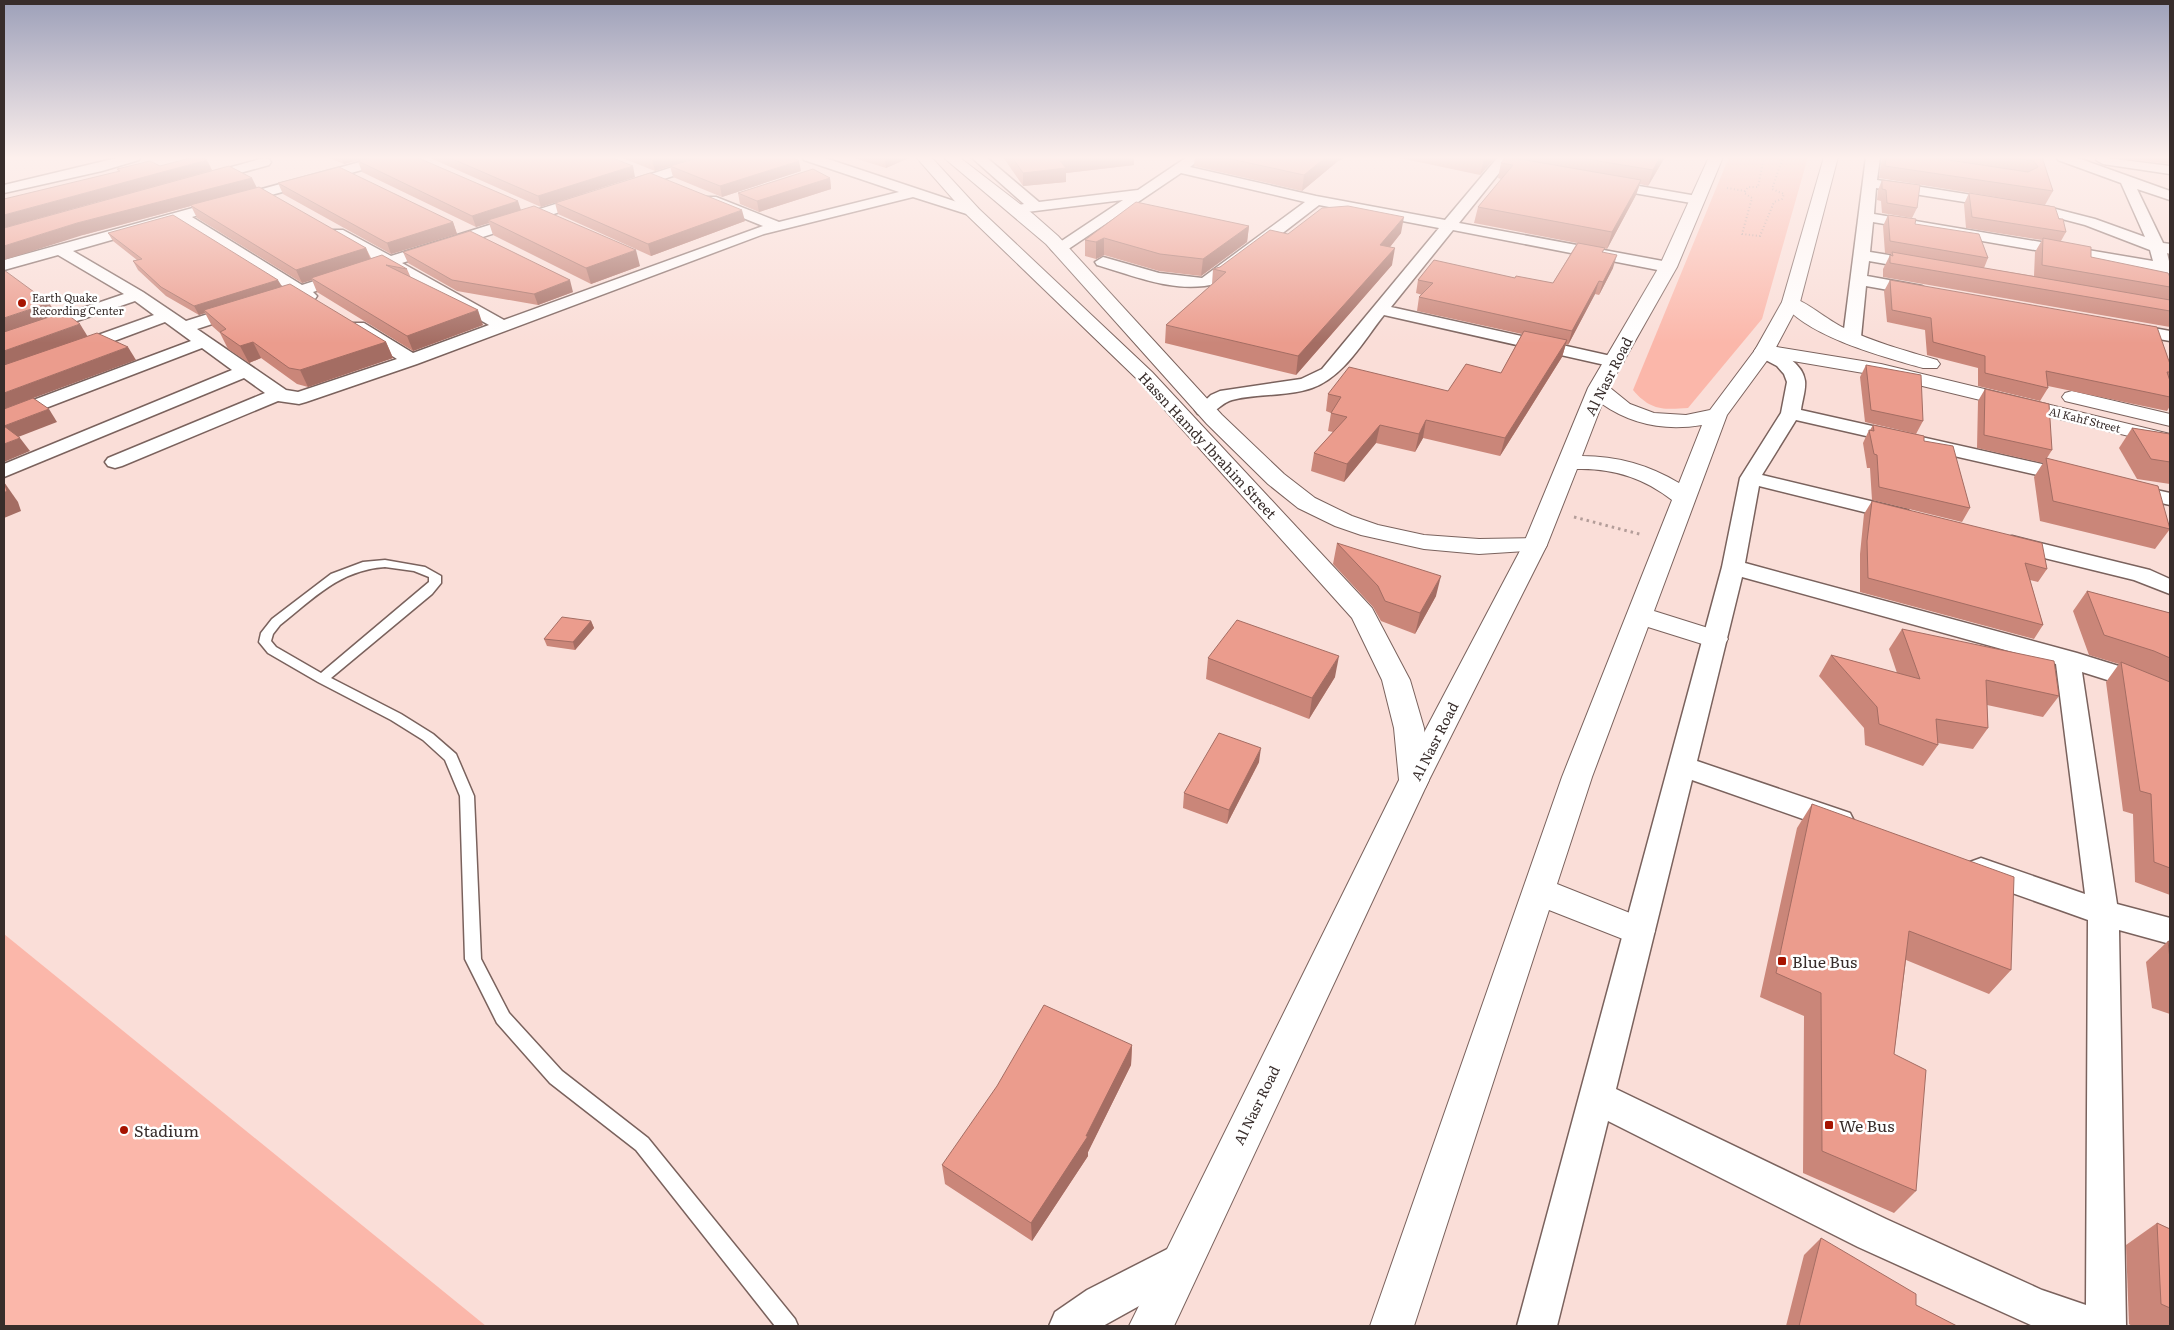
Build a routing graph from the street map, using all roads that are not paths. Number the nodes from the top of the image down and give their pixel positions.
1 (169, 219) edge
2 (185, 219) edge
3 (524, 219) edge
4 (553, 219) edge
5 (753, 219) edge
6 (794, 219) edge
7 (803, 219) edge
8 (980, 219) edge
9 (1036, 219) edge
10 (1105, 219) edge
11 (1291, 219) edge
12 (1417, 219) edge
13 (1454, 219) edge
14 (1689, 219) edge
15 (1814, 219) edge
16 (1867, 219) edge
17 (1879, 219) edge
18 (2079, 219) edge
19 (2148, 219) edge
20 (558, 221) edge
21 (324, 225) edge
22 (1448, 225) junction
23 (457, 226) edge
24 (770, 227) junction
25 (474, 235) junction
26 (492, 244) edge
27 (22, 245) edge
28 (2164, 248) edge
29 (1059, 249) junction
30 (61, 250) junction
31 (1863, 255) junction
32 (37, 256) junction
33 (1018, 256) junction
34 (643, 259) dead end
35 (390, 262) junction
36 (1103, 262) edge
37 (4, 265) edge
38 (660, 267) junction
39 (1668, 267) junction
40 (2162, 267) junction
41 (1940, 269) edge
42 (1860, 280) junction
43 (573, 283) edge
44 (2170, 289) edge
45 (300, 291) junction
46 (591, 292) junction
47 (1938, 294) edge
48 (137, 295) junction
49 (1791, 302) junction
50 (324, 306) edge
51 (1380, 309) junction
52 (166, 316) junction
53 (348, 320) edge
54 (501, 325) junction
55 (2112, 325) edge
56 (183, 328) junction
57 (2170, 336) edge
58 (1852, 337) junction
59 (4, 341) edge
60 (203, 342) junction
61 (1764, 352) junction
62 (58, 355) edge
63 (411, 360) junction
64 (1614, 362) junction
65 (245, 371) junction
66 (1169, 371) junction
67 (1145, 376) junction
68 (1598, 388) junction
69 (279, 394) junction
70 (1205, 410) junction
71 (1790, 413) junction
72 (1717, 414) junction
73 (4, 418) edge
74 (2170, 420) edge
75 (2170, 440) edge
76 (115, 462) dead end
77 (1568, 463) junction
78 (4, 471) edge
79 (1750, 478) junction
80 (1684, 498) junction
81 (2170, 499) edge
82 (1922, 521) edge
83 (1989, 537) edge
84 (1535, 545) junction
85 (1733, 567) junction
86 (2170, 587) edge
87 (1639, 615) junction
88 (1715, 639) junction
89 (2068, 659) junction
90 (322, 679) junction
91 (2170, 698) edge
92 (1682, 766) junction
93 (1414, 780) junction
94 (1869, 831) edge
95 (1953, 861) edge
96 (1538, 891) junction
97 (2103, 913) junction
98 (1638, 931) junction
99 (2170, 931) edge
100 (1596, 1097) junction
101 (1181, 1261) junction
102 (2090, 1325) edge
103 (788, 1326) edge
104 (1069, 1326) edge
105 (1151, 1326) edge
106 (1392, 1326) edge
107 (1537, 1326) edge

1 - 30 street
2 - 45 street
3 - 25 street
4 - 20 street
5 - 24 street
6 - 24 street
7 - 24 street
8 - 33 main road, Hassn Hamdy Ibrahim Street
9 - 29 main road, Hassn Hamdy Ibrahim Street
10 - 29 street
11 - 36 street
12 - 22 street
13 - 22 street
14 - 39 main road, Al Nasr Road
15 - 49 main road
16 - 31 street
17 - 40 street
18 - 28 street
19 - 28 street
21 - 35 street
22 - 39 street
22 - 51 street
23 - 25 street
24 - 38 street
25 - 26 street
25 - 35 street
27 - 32 street
28 - 40 street
29 - 33 main road
29 - 66 main road, Hassn Hamdy Ibrahim Street
30 - 32 street
30 - 48 street
31 - 41 street
31 - 42 street
32 - 37 street
33 - 67 main road, Hassn Hamdy Ibrahim Street
34 - 38 street
35 - 45 street
35 - 54 street
38 - 46 street
39 - 64 main road, Al Nasr Road
40 - 44 street
42 - 47 street
42 - 58 street
43 - 46 street
45 - 50 street
45 - 56 street
46 - 54 street
48 - 52 street
48 - 59 street
49 - 58 main road, Al Kahf Street
49 - 61 main road
51 - 64 street
51 - 70 street
52 - 56 street
52 - 62 street
53 - 63 street
54 - 63 street
55 - 57 street
56 - 60 street
58 - 74 main road, Al Kahf Street
60 - 65 street
60 - 73 street
61 - 71 street
61 - 72 main road
61 - 75 main road, Al Kahf Street
63 - 69 street
64 - 68 main road, Al Nasr Road
65 - 69 street
65 - 78 street
66 - 67 main road
66 - 70 main road, Hassn Hamdy Ibrahim Street
67 - 93 main road, Hassn Hamdy Ibrahim Street
68 - 72 main road
68 - 77 main road, Al Nasr Road
69 - 76 street
70 - 84 main road, Hassn Hamdy Ibrahim Street
71 - 79 street
71 - 81 street
72 - 80 main road
77 - 80 main road
77 - 84 main road, Al Nasr Road
79 - 82 street
79 - 85 street
80 - 87 main road
83 - 86 street
84 - 93 main road, Al Nasr Road
85 - 88 street
85 - 89 street
87 - 88 main road
87 - 96 main road
88 - 92 street
89 - 91 street
89 - 97 street
90 - 90 lane
90 - 103 lane
92 - 94 street
92 - 98 street
93 - 101 main road, Al Nasr Road
95 - 97 street
96 - 98 main road
96 - 106 main road
97 - 99 street
97 - 102 street
98 - 100 street
100 - 102 street
100 - 107 street
101 - 104 street
101 - 105 main road, Al Nasr Road

